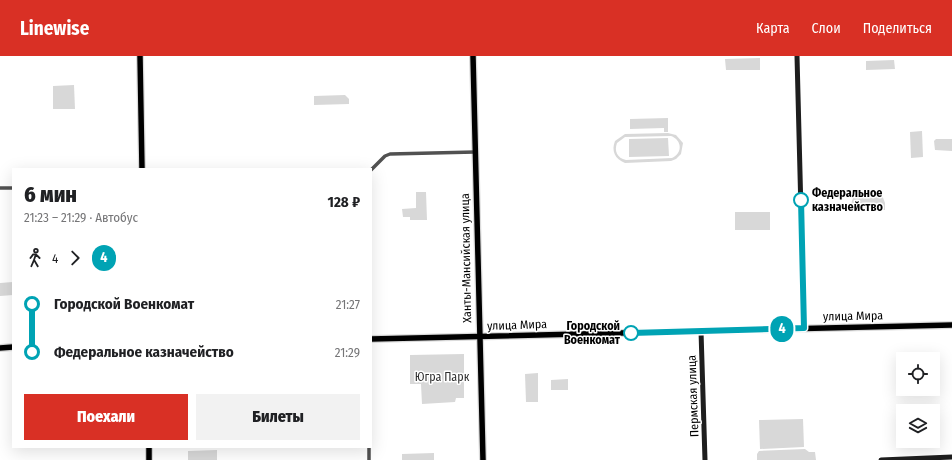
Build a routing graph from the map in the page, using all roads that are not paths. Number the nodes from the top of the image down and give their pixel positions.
1 (140, 56) edge
2 (473, 56) edge
3 (797, 56) edge
4 (475, 152) junction
5 (142, 168) edge
6 (372, 169) edge
7 (0, 188) edge
8 (12, 188) edge
9 (952, 325) edge
10 (804, 328) junction
11 (701, 331) junction
12 (479, 337) junction
13 (372, 339) edge
14 (0, 348) edge
15 (12, 348) edge
16 (149, 448) edge
17 (369, 448) edge
18 (952, 457) edge
19 (149, 460) edge
20 (369, 460) edge
21 (483, 460) edge
22 (705, 460) edge
23 (881, 460) edge

1 - 5 main road
2 - 4 main road, Ханты-Мансийская улица
3 - 10 street
4 - 6 street
4 - 12 main road, Ханты-Мансийская улица
7 - 8 street
9 - 10 main road, улица Мира
10 - 11 main road, улица Мира
11 - 12 main road, улица Мира
11 - 22 street, Пермская улица
12 - 13 main road, улица Мира
12 - 21 main road, Ханты-Мансийская улица
14 - 15 main road
16 - 19 main road
17 - 20 street
18 - 23 street

